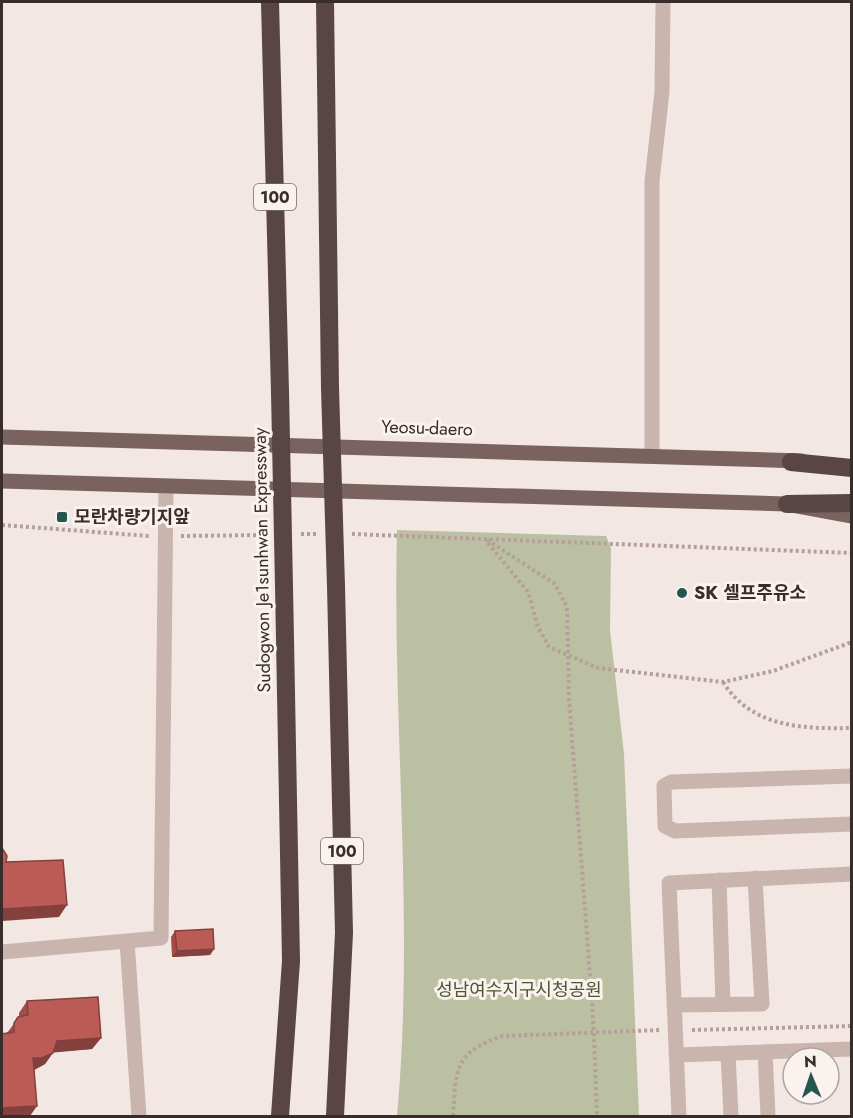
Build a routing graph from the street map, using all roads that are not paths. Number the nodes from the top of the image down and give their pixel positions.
1 (270, 2) edge
2 (325, 2) edge
3 (663, 2) edge
4 (2, 436) edge
5 (652, 455) junction
6 (852, 459) edge
7 (791, 462) junction
8 (852, 468) edge
9 (2, 481) edge
10 (166, 488) junction
11 (852, 503) edge
12 (787, 504) junction
13 (852, 516) edge
14 (852, 776) edge
15 (852, 824) edge
16 (852, 874) edge
17 (755, 878) junction
18 (719, 880) junction
19 (127, 941) junction
20 (2, 952) edge
21 (723, 1004) junction
22 (674, 1005) junction
23 (852, 1048) edge
24 (765, 1052) junction
25 (728, 1053) junction
26 (676, 1055) junction
27 (139, 1116) edge
28 (280, 1116) edge
29 (335, 1116) edge
30 (679, 1116) edge
31 (731, 1116) edge
32 (768, 1116) edge

1 - 28 highway, Sudogwon Je1sunhwan Expressway / 100, bridge
2 - 29 highway, 100, bridge
3 - 5 lane
4 - 5 main road, Yeosu-daero
5 - 7 main road, Yeosu-daero
6 - 7 main road
7 - 8 highway, Yeosu-daero
9 - 10 main road
10 - 12 main road
10 - 19 lane
11 - 12 highway
12 - 13 main road
14 - 15 lane
16 - 17 lane
17 - 18 lane
17 - 21 lane
18 - 21 lane
18 - 22 lane
19 - 20 lane
19 - 27 lane
21 - 22 lane
22 - 26 lane
23 - 24 lane
24 - 25 lane
24 - 32 lane
25 - 26 lane
25 - 31 lane
26 - 30 lane

